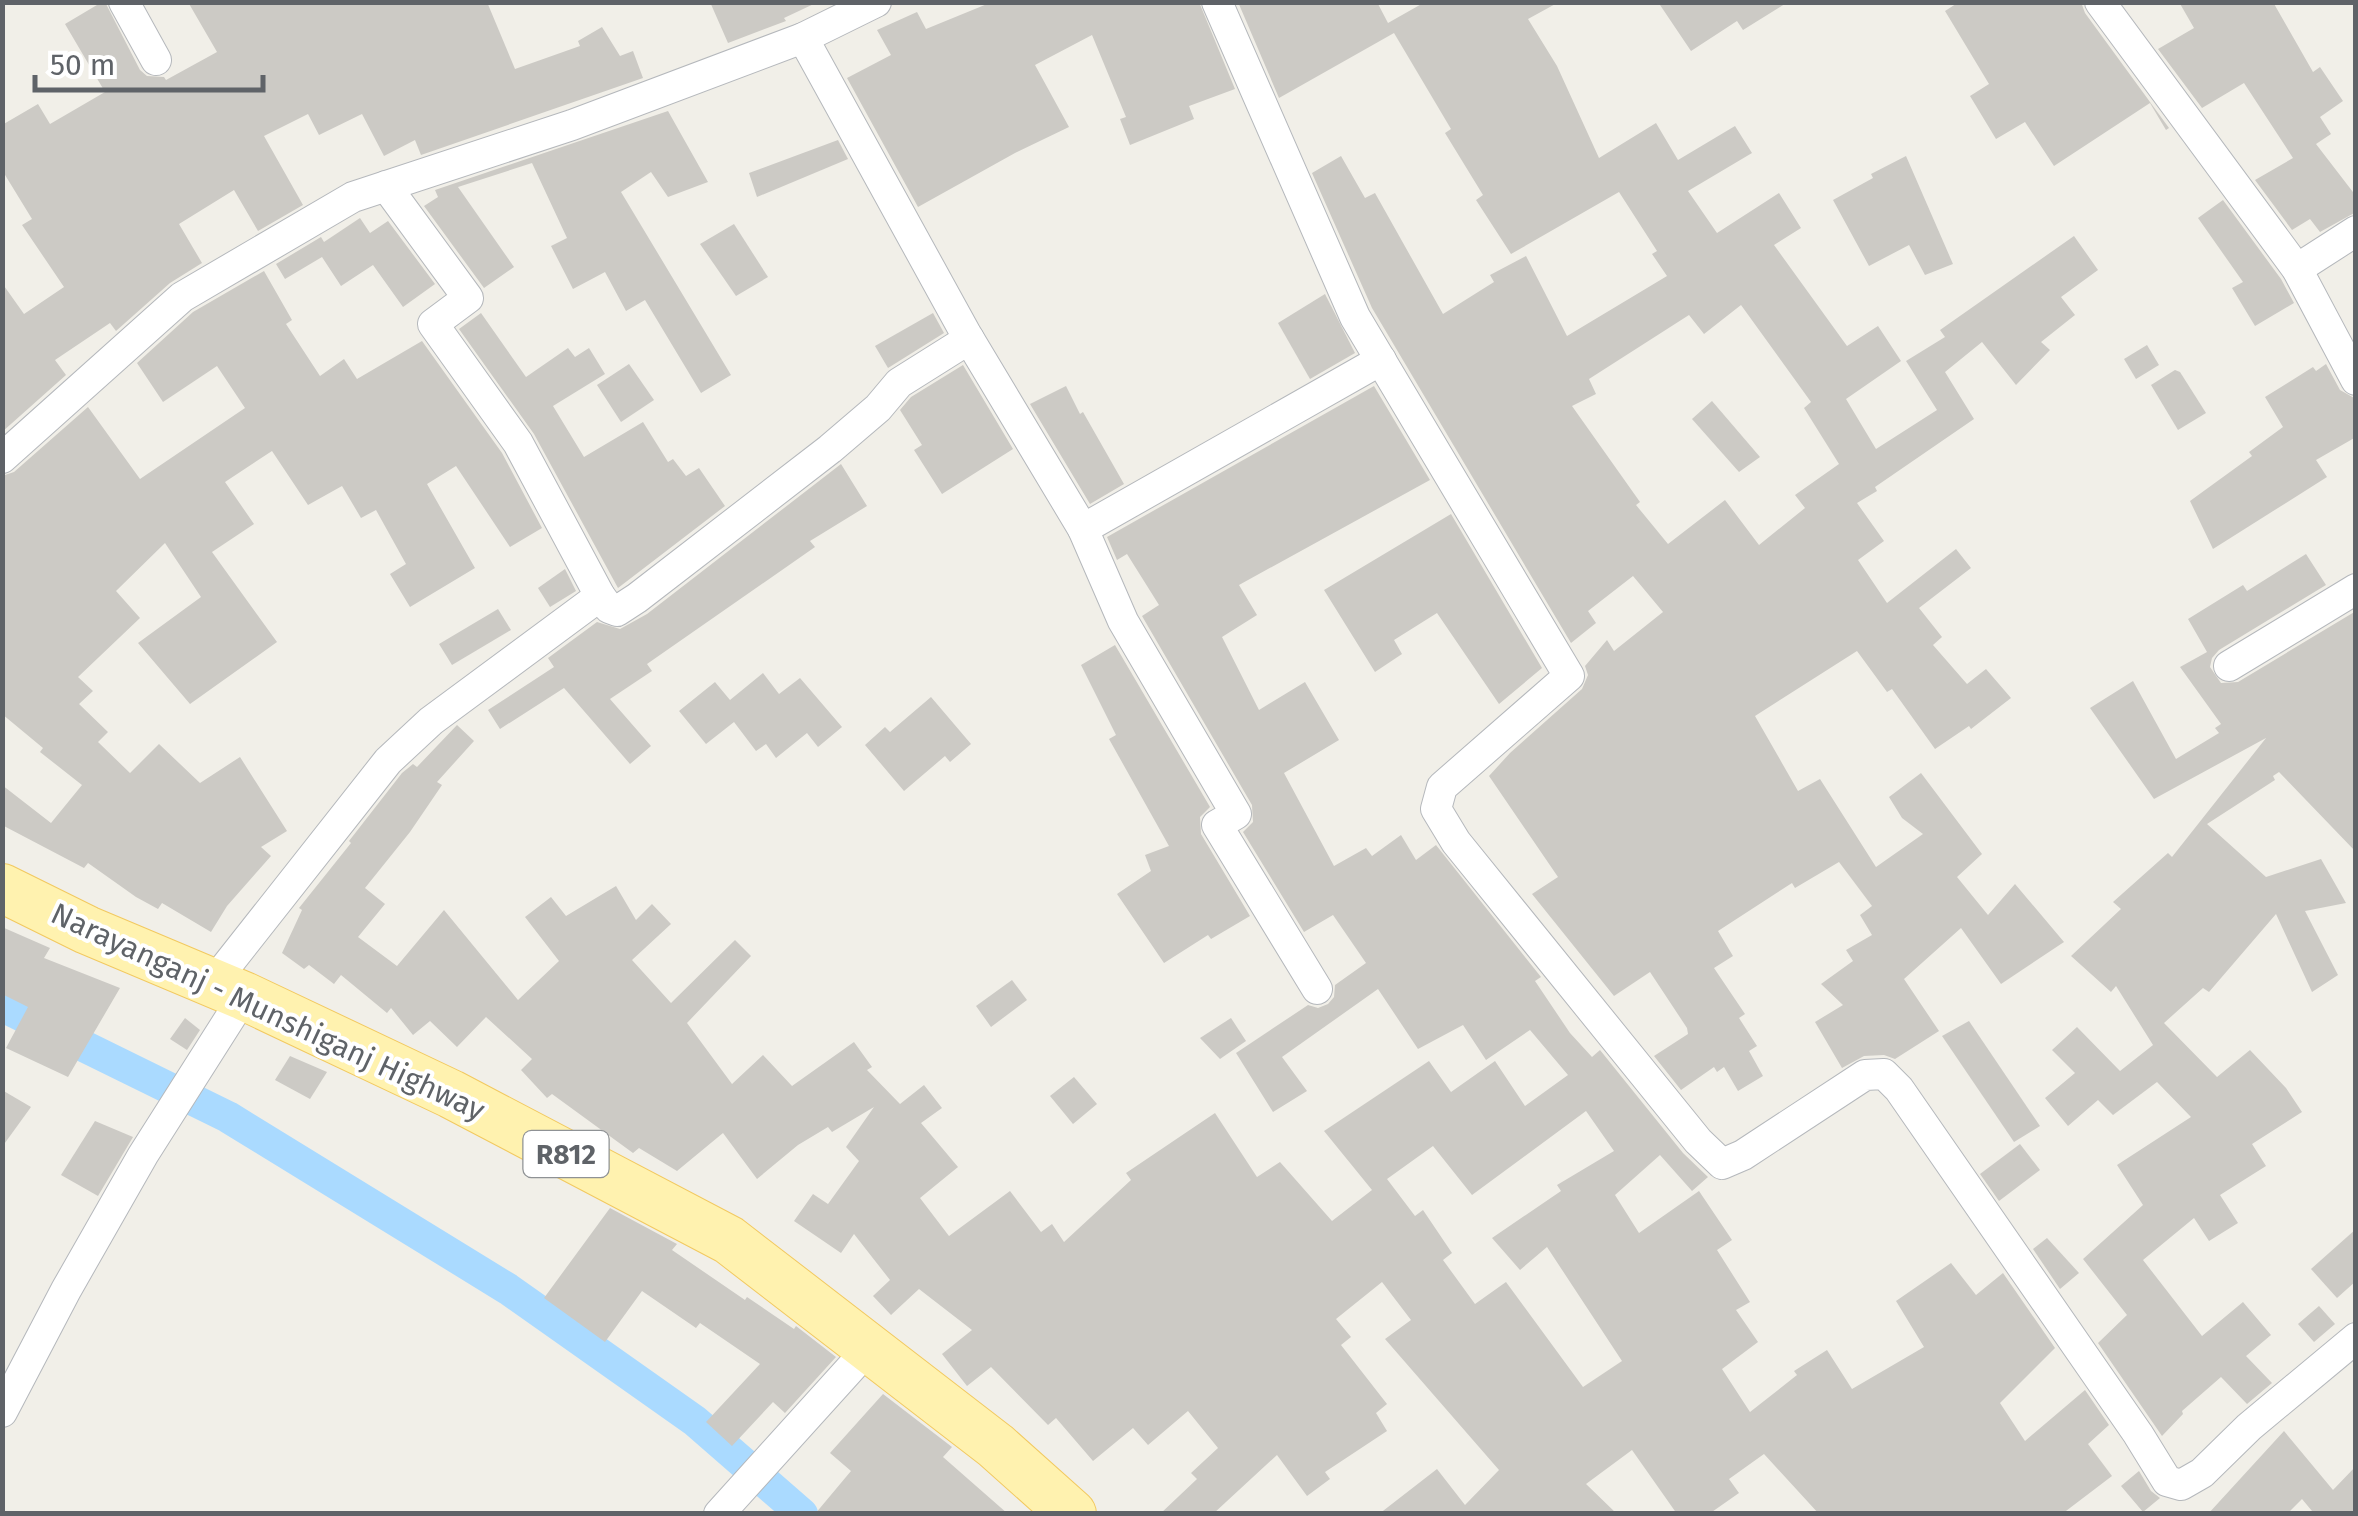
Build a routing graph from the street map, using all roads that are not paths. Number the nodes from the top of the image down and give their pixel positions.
1 (124, 2) edge
2 (876, 2) edge
3 (1217, 2) edge
4 (2100, 2) edge
5 (803, 38) junction
6 (156, 60) dead end
7 (386, 186) junction
8 (2356, 230) edge
9 (2297, 268) junction
10 (969, 338) junction
11 (1382, 360) junction
12 (2356, 380) edge
13 (2, 458) edge
14 (1082, 529) junction
15 (2356, 589) edge
16 (600, 596) junction
17 (2228, 666) dead end
18 (2, 888) edge
19 (228, 990) junction
20 (1317, 990) dead end
21 (2356, 1338) edge
22 (869, 1348) junction
23 (2, 1412) edge
24 (720, 1512) edge
25 (1072, 1514) edge

1 - 6 street
2 - 5 street
3 - 11 street
4 - 9 street
5 - 7 street
5 - 10 street
7 - 13 street
7 - 16 street
8 - 9 street
9 - 12 street
10 - 14 street
10 - 16 street
11 - 14 street
11 - 21 street
14 - 20 street
15 - 17 street
16 - 19 street
18 - 19 main road, Narayanganj - Munshiganj Highway / R812
19 - 22 main road, Narayanganj - Munshiganj Highway / R812
19 - 23 street
22 - 24 street
22 - 25 main road, Narayanganj - Munshiganj Highway / R812

